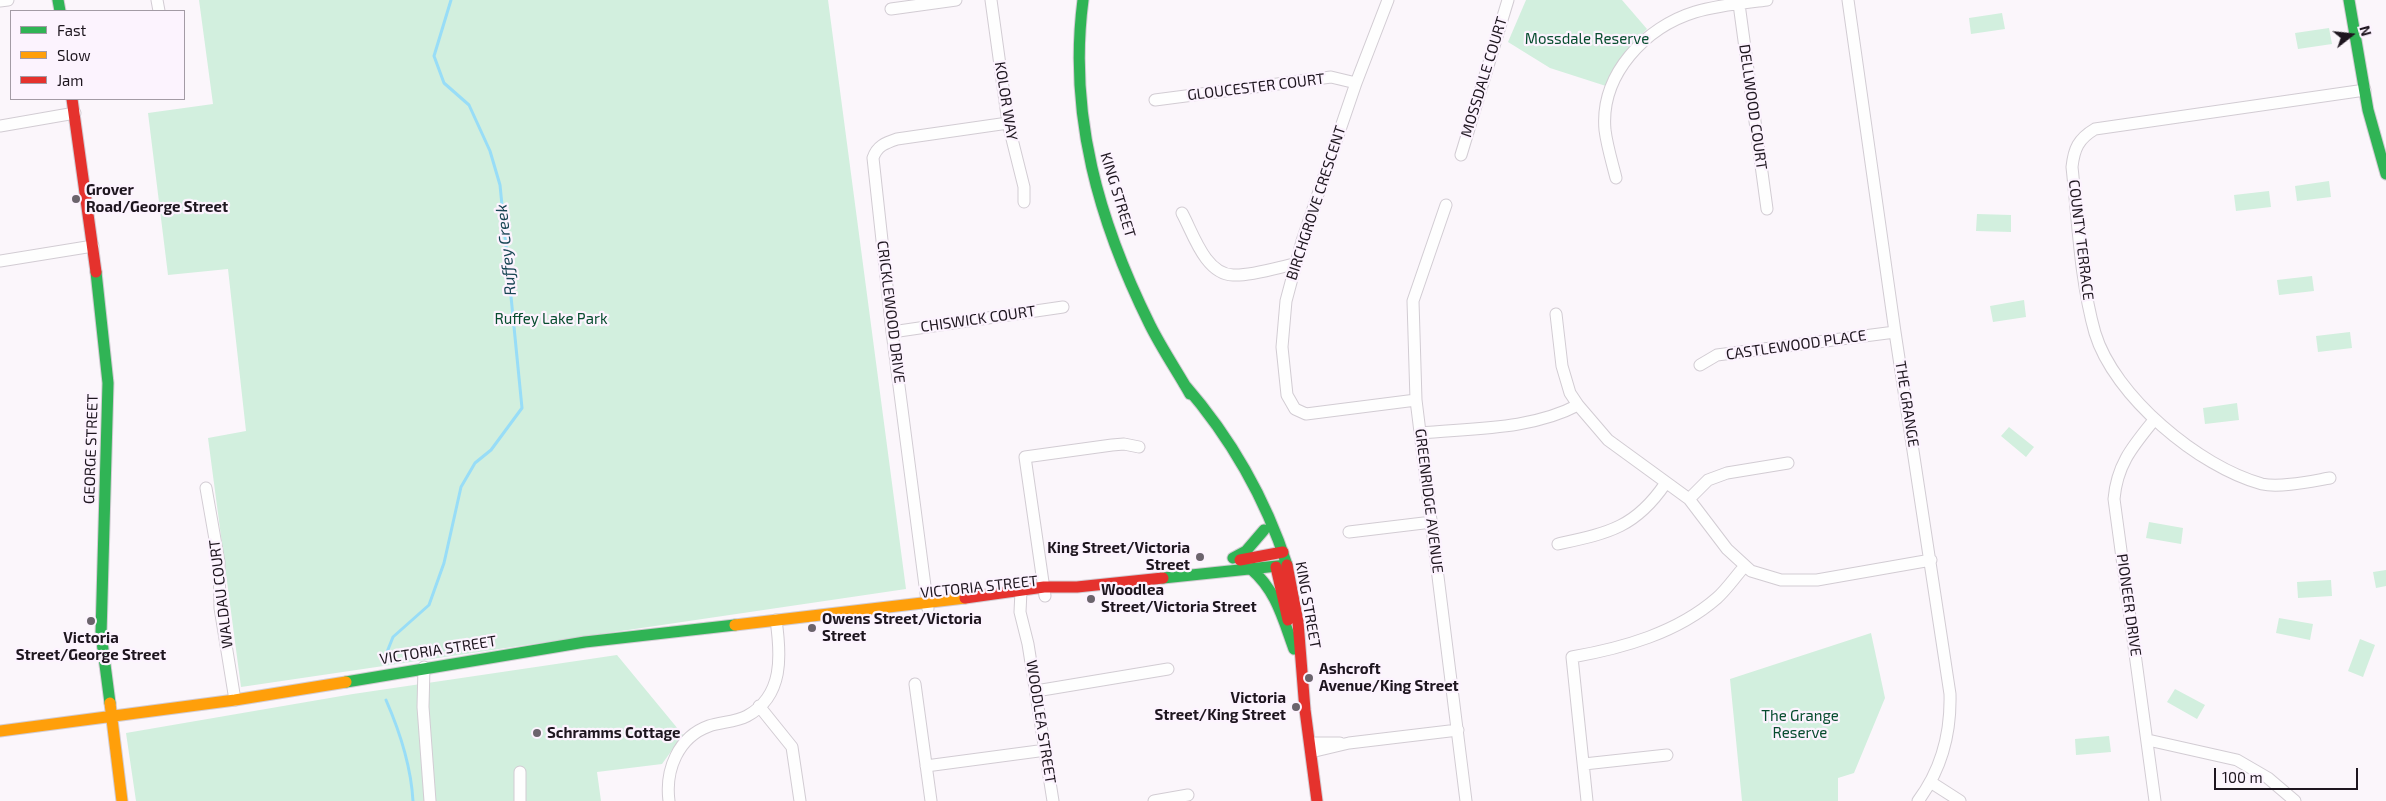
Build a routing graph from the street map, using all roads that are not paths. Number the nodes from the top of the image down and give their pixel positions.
1 (8, 0) edge
2 (956, 0) edge
3 (991, 0) edge
4 (1083, 0) edge
5 (1388, 0) edge
6 (1508, 0) edge
7 (1767, 0) edge
8 (1848, 0) edge
9 (2349, 0) edge
10 (0, 1) edge
11 (1739, 4) junction
12 (891, 9) dead end
13 (1356, 83) junction
14 (2365, 90) junction
15 (72, 100) edge
16 (1155, 100) dead end
17 (74, 113) junction
18 (1008, 123) junction
19 (0, 126) edge
20 (1461, 155) dead end
21 (2382, 155) edge
22 (2386, 174) edge
23 (1616, 178) dead end
24 (1024, 202) dead end
25 (1446, 204) dead end
26 (1767, 209) dead end
27 (1182, 213) dead end
28 (93, 246) junction
29 (0, 261) edge
30 (1294, 264) junction
31 (1064, 307) dead end
32 (1556, 314) dead end
33 (892, 332) junction
34 (1895, 332) junction
35 (1700, 365) dead end
36 (1184, 384) junction
37 (1416, 400) junction
38 (1578, 405) junction
39 (2154, 420) junction
40 (1420, 433) junction
41 (1139, 447) dead end
42 (1788, 463) dead end
43 (2330, 478) dead end
44 (1665, 484) junction
45 (206, 488) dead end
46 (1689, 498) junction
47 (1432, 522) junction
48 (1264, 530) junction
49 (1349, 532) dead end
50 (1558, 544) dead end
51 (1278, 553) junction
52 (1931, 560) junction
53 (1227, 562) junction
54 (1282, 566) junction
55 (1744, 566) junction
56 (1251, 569) junction
57 (1105, 583) junction
58 (1045, 592) junction
59 (1021, 597) junction
60 (927, 605) junction
61 (776, 620) junction
62 (1294, 650) junction
63 (424, 667) junction
64 (1168, 670) dead end
65 (1303, 679) junction
66 (915, 684) dead end
67 (1036, 691) junction
68 (234, 700) junction
69 (759, 706) junction
70 (112, 715) junction
71 (1458, 730) junction
72 (0, 731) edge
73 (2148, 740) junction
74 (1311, 748) junction
75 (1046, 750) junction
76 (1667, 755) dead end
77 (1584, 764) junction
78 (926, 766) junction
79 (520, 772) dead end
80 (1932, 783) junction
81 (1188, 796) dead end
82 (122, 801) edge
83 (430, 801) edge
84 (520, 801) edge
85 (669, 801) edge
86 (800, 801) edge
87 (931, 801) edge
88 (1053, 801) edge
89 (1154, 801) edge
90 (1317, 801) edge
91 (1466, 801) edge
92 (1587, 801) edge
93 (1918, 801) edge
94 (1960, 801) edge
95 (2155, 801) edge
96 (2295, 801) edge

1 - 10 street
2 - 12 street
3 - 18 street, KOLOR WAY
4 - 36 main road, KING STREET
5 - 13 street, BIRCHGROVE CRESCENT
6 - 20 street, MOSSDALE COURT
7 - 11 street
8 - 34 street, THE GRANGE
9 - 14 main road
11 - 23 street
11 - 26 street, DELLWOOD COURT
13 - 16 street, GLOUCESTER COURT
13 - 30 street, BIRCHGROVE CRESCENT
14 - 21 main road
14 - 39 street, COUNTY TERRACE
15 - 17 main road, GEORGE STREET
17 - 19 street
17 - 28 main road, GEORGE STREET
18 - 24 street, KOLOR WAY
18 - 33 street, CRICKLEWOOD DRIVE
21 - 22 main road
25 - 37 street, GREENRIDGE AVENUE
27 - 30 street
28 - 29 street
28 - 70 main road, GEORGE STREET
30 - 37 street, BIRCHGROVE CRESCENT
31 - 33 street, CHISWICK COURT
32 - 38 street
33 - 60 street, CRICKLEWOOD DRIVE
34 - 35 street, CASTLEWOOD PLACE
34 - 52 street, THE GRANGE
36 - 48 main road, KING STREET
36 - 51 main road, KING STREET
37 - 40 street, GREENRIDGE AVENUE
38 - 40 street
38 - 44 street
39 - 43 street, COUNTY TERRACE
39 - 73 street, PIONEER DRIVE
40 - 47 street, GREENRIDGE AVENUE
41 - 58 street
42 - 46 street
44 - 46 street
44 - 50 street
45 - 68 street, WALDAU COURT
46 - 55 street
47 - 49 street
47 - 71 street, GREENRIDGE AVENUE
48 - 51 main road, KING STREET
48 - 53 main road
51 - 53 main road, VICTORIA STREET
51 - 54 main road, KING STREET
52 - 55 street
52 - 80 street, THE GRANGE
53 - 57 main road, VICTORIA STREET
54 - 56 main road, VICTORIA STREET
54 - 62 main road, KING STREET
54 - 65 main road, KING STREET
55 - 77 street
56 - 57 main road, VICTORIA STREET
56 - 62 main road
57 - 58 main road, VICTORIA STREET
58 - 59 main road, VICTORIA STREET
59 - 60 main road, VICTORIA STREET
59 - 67 street, WOODLEA STREET
60 - 61 main road, VICTORIA STREET
61 - 63 main road, VICTORIA STREET
61 - 69 street
62 - 65 main road, KING STREET
63 - 68 main road, VICTORIA STREET
63 - 83 street
64 - 67 street
65 - 74 main road, KING STREET
66 - 78 street
67 - 75 street, WOODLEA STREET
68 - 70 main road, VICTORIA STREET
69 - 85 street
69 - 86 street
70 - 72 main road, VICTORIA STREET
70 - 82 main road, GEORGE STREET
71 - 74 street
71 - 91 street, GREENRIDGE AVENUE
73 - 95 street, PIONEER DRIVE
73 - 96 street
74 - 90 main road, KING STREET
75 - 78 street
75 - 88 street, WOODLEA STREET
76 - 77 street
77 - 92 street
78 - 87 street
79 - 84 street
80 - 93 street, THE GRANGE
80 - 94 street
81 - 89 street

